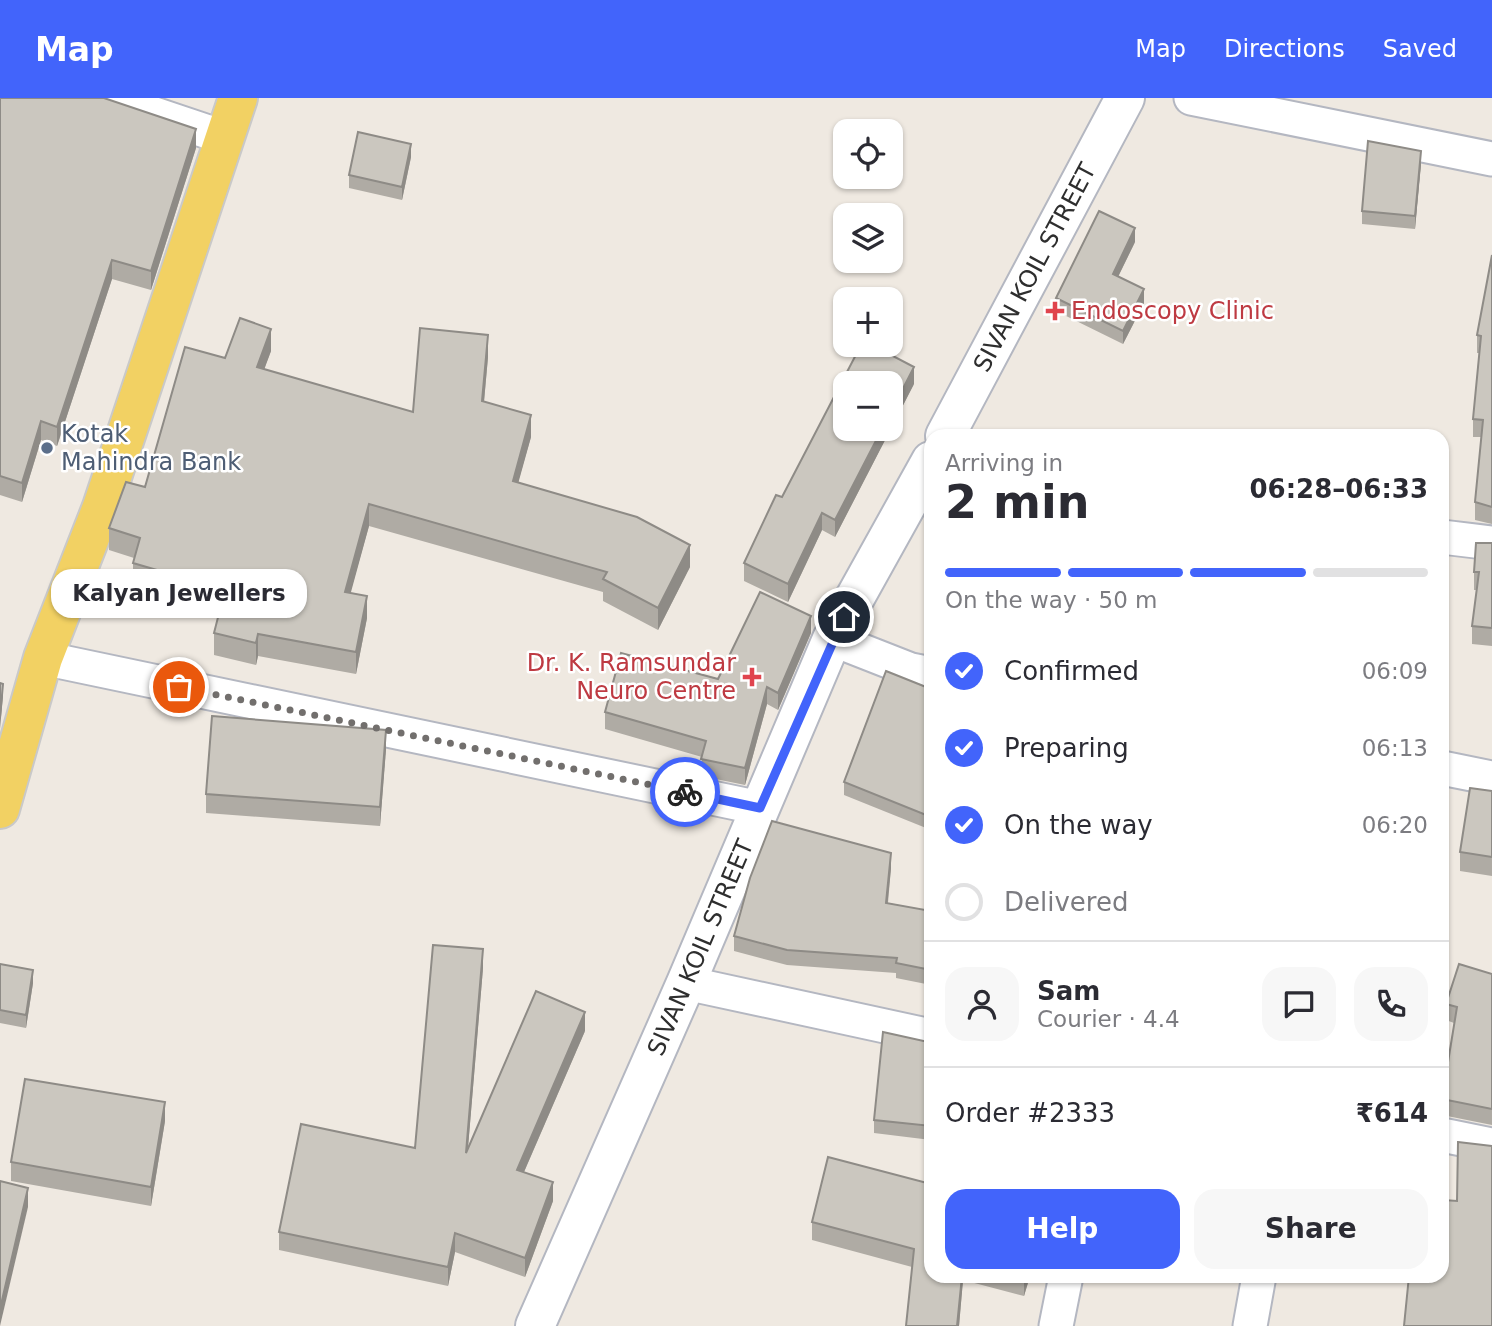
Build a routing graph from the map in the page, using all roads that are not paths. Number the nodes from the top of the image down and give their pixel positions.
1 (107, 98) edge
2 (238, 98) edge
3 (1125, 98) edge
4 (1191, 98) edge
5 (226, 138) junction
6 (1492, 159) edge
7 (949, 429) edge
8 (924, 474) edge
9 (1449, 538) edge
10 (1492, 543) edge
11 (832, 639) junction
12 (43, 658) junction
13 (924, 673) edge
14 (1449, 769) edge
15 (1492, 778) edge
16 (0, 808) edge
17 (760, 808) junction
18 (686, 983) junction
19 (924, 1034) edge
20 (1449, 1136) edge
21 (1492, 1145) edge
22 (1065, 1283) edge
23 (1258, 1283) edge
24 (535, 1326) edge
25 (1056, 1326) edge
26 (1250, 1326) edge

1 - 5 street
2 - 5 main road
3 - 7 street, SIVAN KOIL STREET
4 - 6 street
5 - 12 main road
8 - 11 street, SIVAN KOIL STREET
9 - 10 street
11 - 13 street
11 - 17 street, SIVAN KOIL STREET
12 - 16 main road
12 - 17 street
14 - 15 street
17 - 18 street, SIVAN KOIL STREET
18 - 19 street
18 - 24 street, SIVAN KOIL STREET
20 - 21 street
22 - 25 street
23 - 26 street

